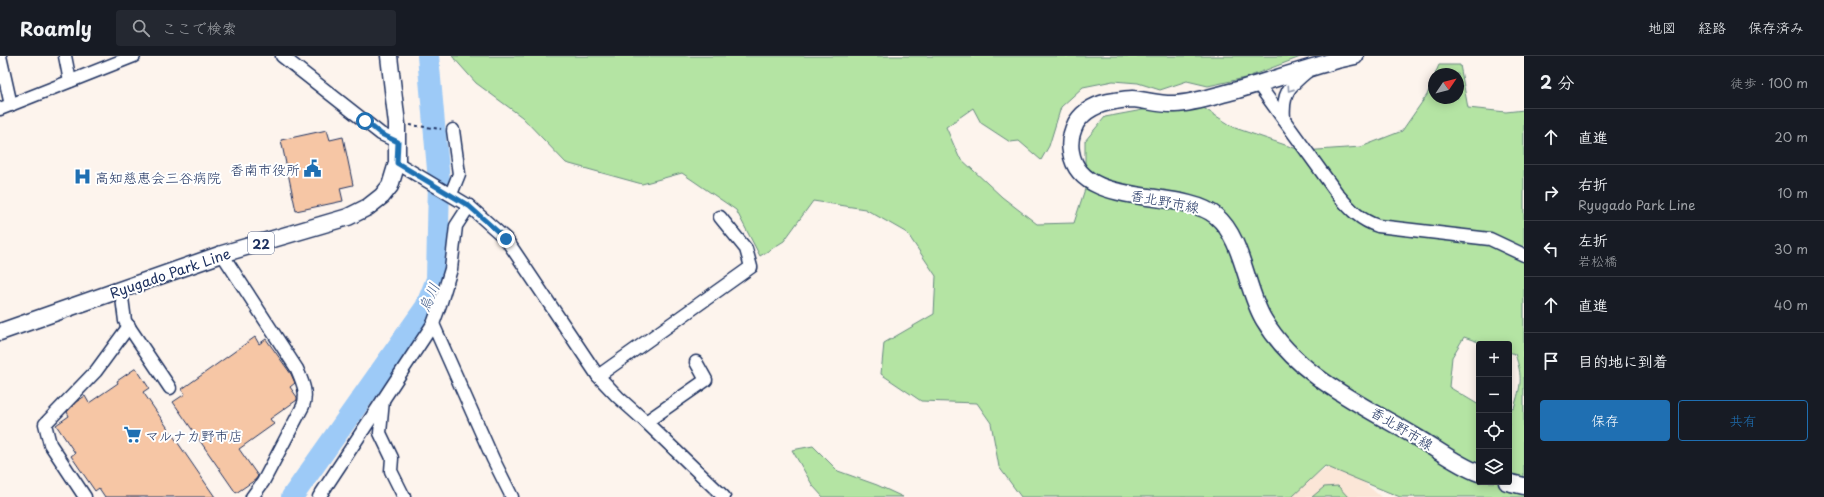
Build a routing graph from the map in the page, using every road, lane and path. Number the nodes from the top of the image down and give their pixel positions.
1 (0, 56) edge
2 (65, 56) edge
3 (134, 56) edge
4 (282, 56) edge
5 (389, 56) edge
6 (1355, 56) edge
7 (1313, 67) junction
8 (70, 81) junction
9 (1258, 84) junction
10 (6, 107) edge
11 (1284, 120) junction
12 (408, 125) dead end
13 (448, 129) joint
14 (398, 142) junction
15 (404, 166) junction
16 (451, 194) junction
17 (469, 206) junction
18 (720, 217) dead end
19 (222, 254) junction
20 (1524, 255) edge
21 (121, 290) junction
22 (433, 324) junction
23 (129, 326) junction
24 (0, 332) edge
25 (696, 362) dead end
26 (598, 376) junction
27 (170, 388) dead end
28 (384, 399) junction
29 (646, 422) junction
30 (1476, 471) edge
31 (1512, 483) edge
32 (1524, 486) edge
33 (400, 496) edge
34 (85, 497) edge
35 (252, 497) edge
36 (318, 497) edge
37 (512, 497) edge
38 (724, 497) edge

1 - 10 street
2 - 8 street
3 - 8 street
4 - 14 street
5 - 14 main road, Ryugado Park Line / 22
6 - 7 main road, 香北野市線
7 - 9 main road, 香北野市線
7 -> 11 street
8 - 10 street
9 - 11 street
9 - 30 main road, 香北野市線
11 - 20 street
12 - 13 path
13 - 16 street
14 - 15 main road, Ryugado Park Line / 22
15 - 16 street
15 - 19 main road, Ryugado Park Line / 22
16 - 17 street
17 - 22 street
17 - 26 street
18 - 26 street
19 - 21 main road, Ryugado Park Line / 22
19 - 35 street
21 - 23 street
21 - 24 main road, Ryugado Park Line / 22
22 - 28 street
22 - 37 street
23 - 27 street
23 - 34 street
25 - 29 street
26 - 29 street
28 - 33 street
28 - 36 street
29 - 38 street
31 - 32 main road

